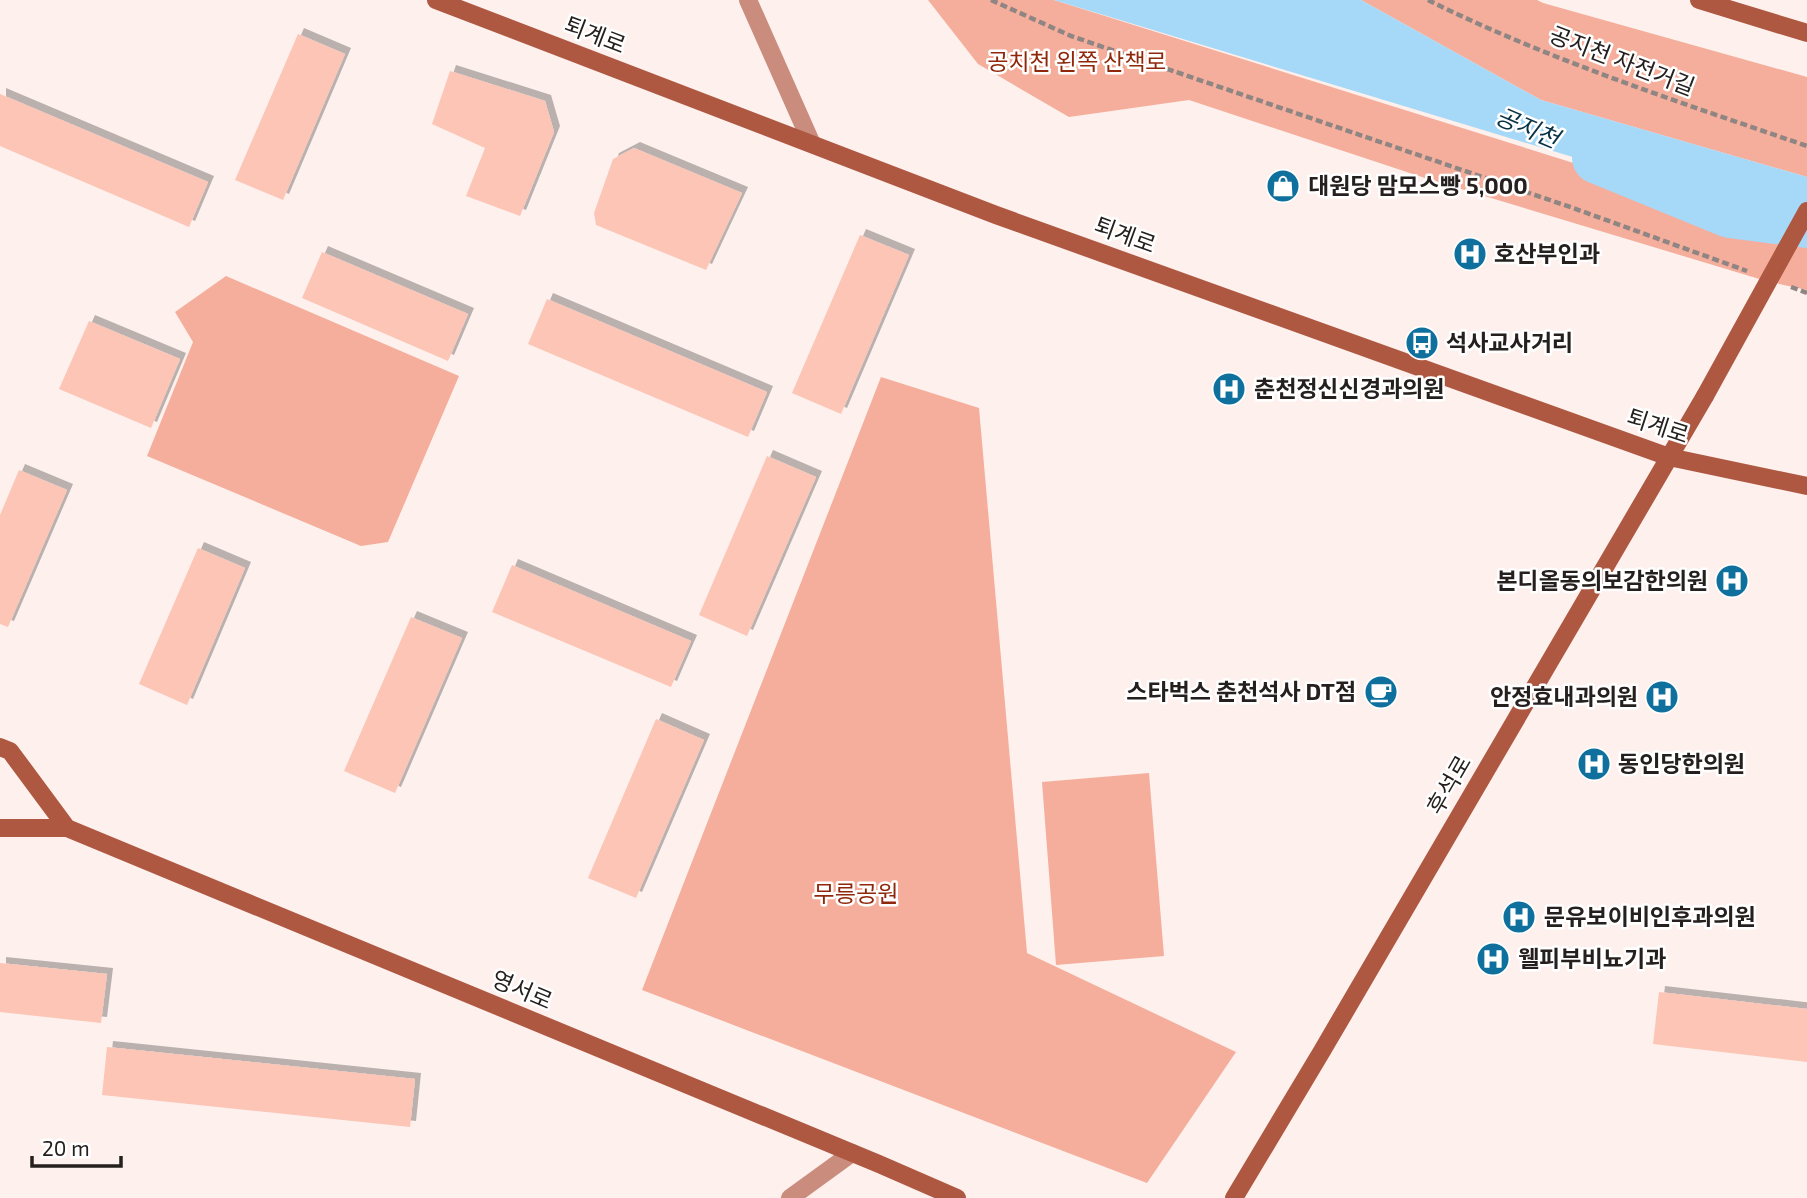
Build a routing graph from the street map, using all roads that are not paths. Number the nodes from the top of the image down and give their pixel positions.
1 (436, 0) edge
2 (748, 0) edge
3 (1699, 0) edge
4 (1807, 33) edge
5 (811, 142) junction
6 (1807, 211) edge
7 (1669, 457) junction
8 (1807, 486) edge
9 (0, 747) edge
10 (0, 828) edge
11 (67, 828) junction
12 (852, 1153) junction
13 (790, 1198) edge
14 (957, 1198) edge
15 (1234, 1198) edge

1 - 5 street, 퇴계로
2 - 5 street
3 - 4 street
5 - 7 street, 퇴계로
6 - 7 street, 후석로, bridge
7 - 8 street, 퇴계로
7 - 15 street, 후석로
9 - 11 street
10 - 11 street, 영서로
11 - 12 street, 영서로
12 - 13 street
12 - 14 street, 영서로

